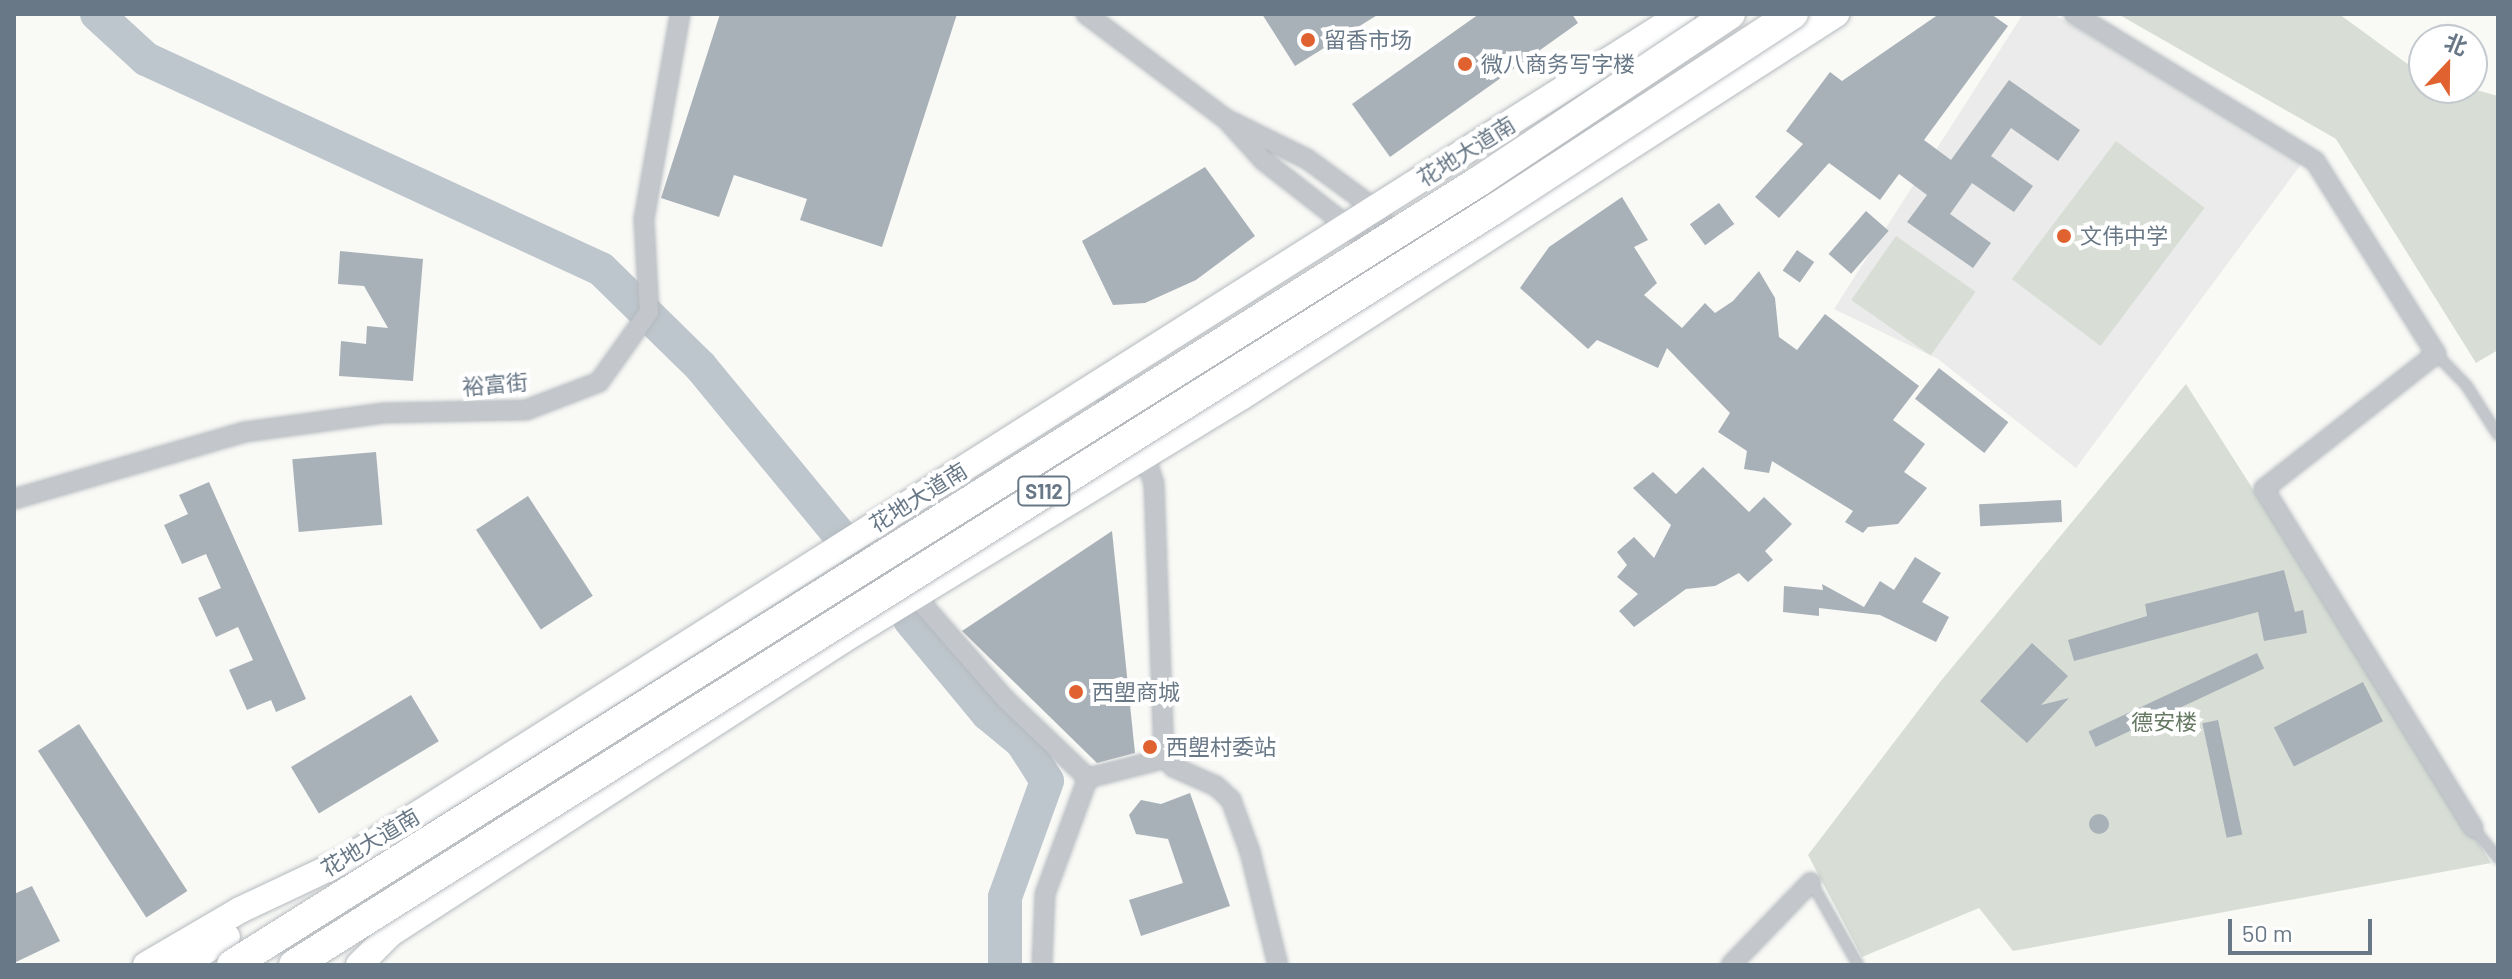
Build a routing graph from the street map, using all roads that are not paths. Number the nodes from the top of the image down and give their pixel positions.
1 (680, 14) edge
2 (1086, 14) edge
3 (1682, 14) edge
4 (1730, 14) edge
5 (1793, 14) edge
6 (1836, 14) edge
7 (2074, 14) edge
8 (1226, 119) junction
9 (1374, 208) junction
10 (1347, 225) junction
11 (1422, 282) junction
12 (2436, 354) junction
13 (1098, 383) junction
14 (2498, 435) edge
15 (1145, 456) junction
16 (14, 499) edge
17 (915, 596) junction
18 (1167, 758) junction
19 (1088, 778) junction
20 (2473, 828) joint
21 (2498, 858) edge
22 (344, 861) junction
23 (1811, 882) joint
24 (391, 933) junction
25 (146, 965) edge
26 (183, 965) edge
27 (232, 965) edge
28 (294, 965) edge
29 (342, 965) edge
30 (359, 965) edge
31 (1042, 965) edge
32 (1278, 965) edge
33 (1731, 965) edge
34 (1858, 965) edge

1 - 16 street, 裕富街
2 - 8 street
3 - 9 main road, 花地大道南
4 - 27 main road, 花地大道南 / S112, bridge
5 - 28 main road, S112, bridge
6 - 11 main road
7 - 12 street
8 - 9 street
8 - 10 street
9 - 10 main road, 花地大道南
9 - 11 street
10 - 11 street
10 - 13 main road, 花地大道南
11 - 15 main road
12 - 14 lane
12 - 20 street
13 - 15 street
13 - 22 main road, 花地大道南
15 - 17 main road
15 - 18 street
17 - 19 street
17 - 24 main road
18 - 19 street
18 - 32 street
19 - 31 street
20 - 21 lane
22 - 25 main road, 花地大道南
22 - 26 main road
23 - 33 street
23 - 34 lane
24 - 29 main road
24 - 30 main road

